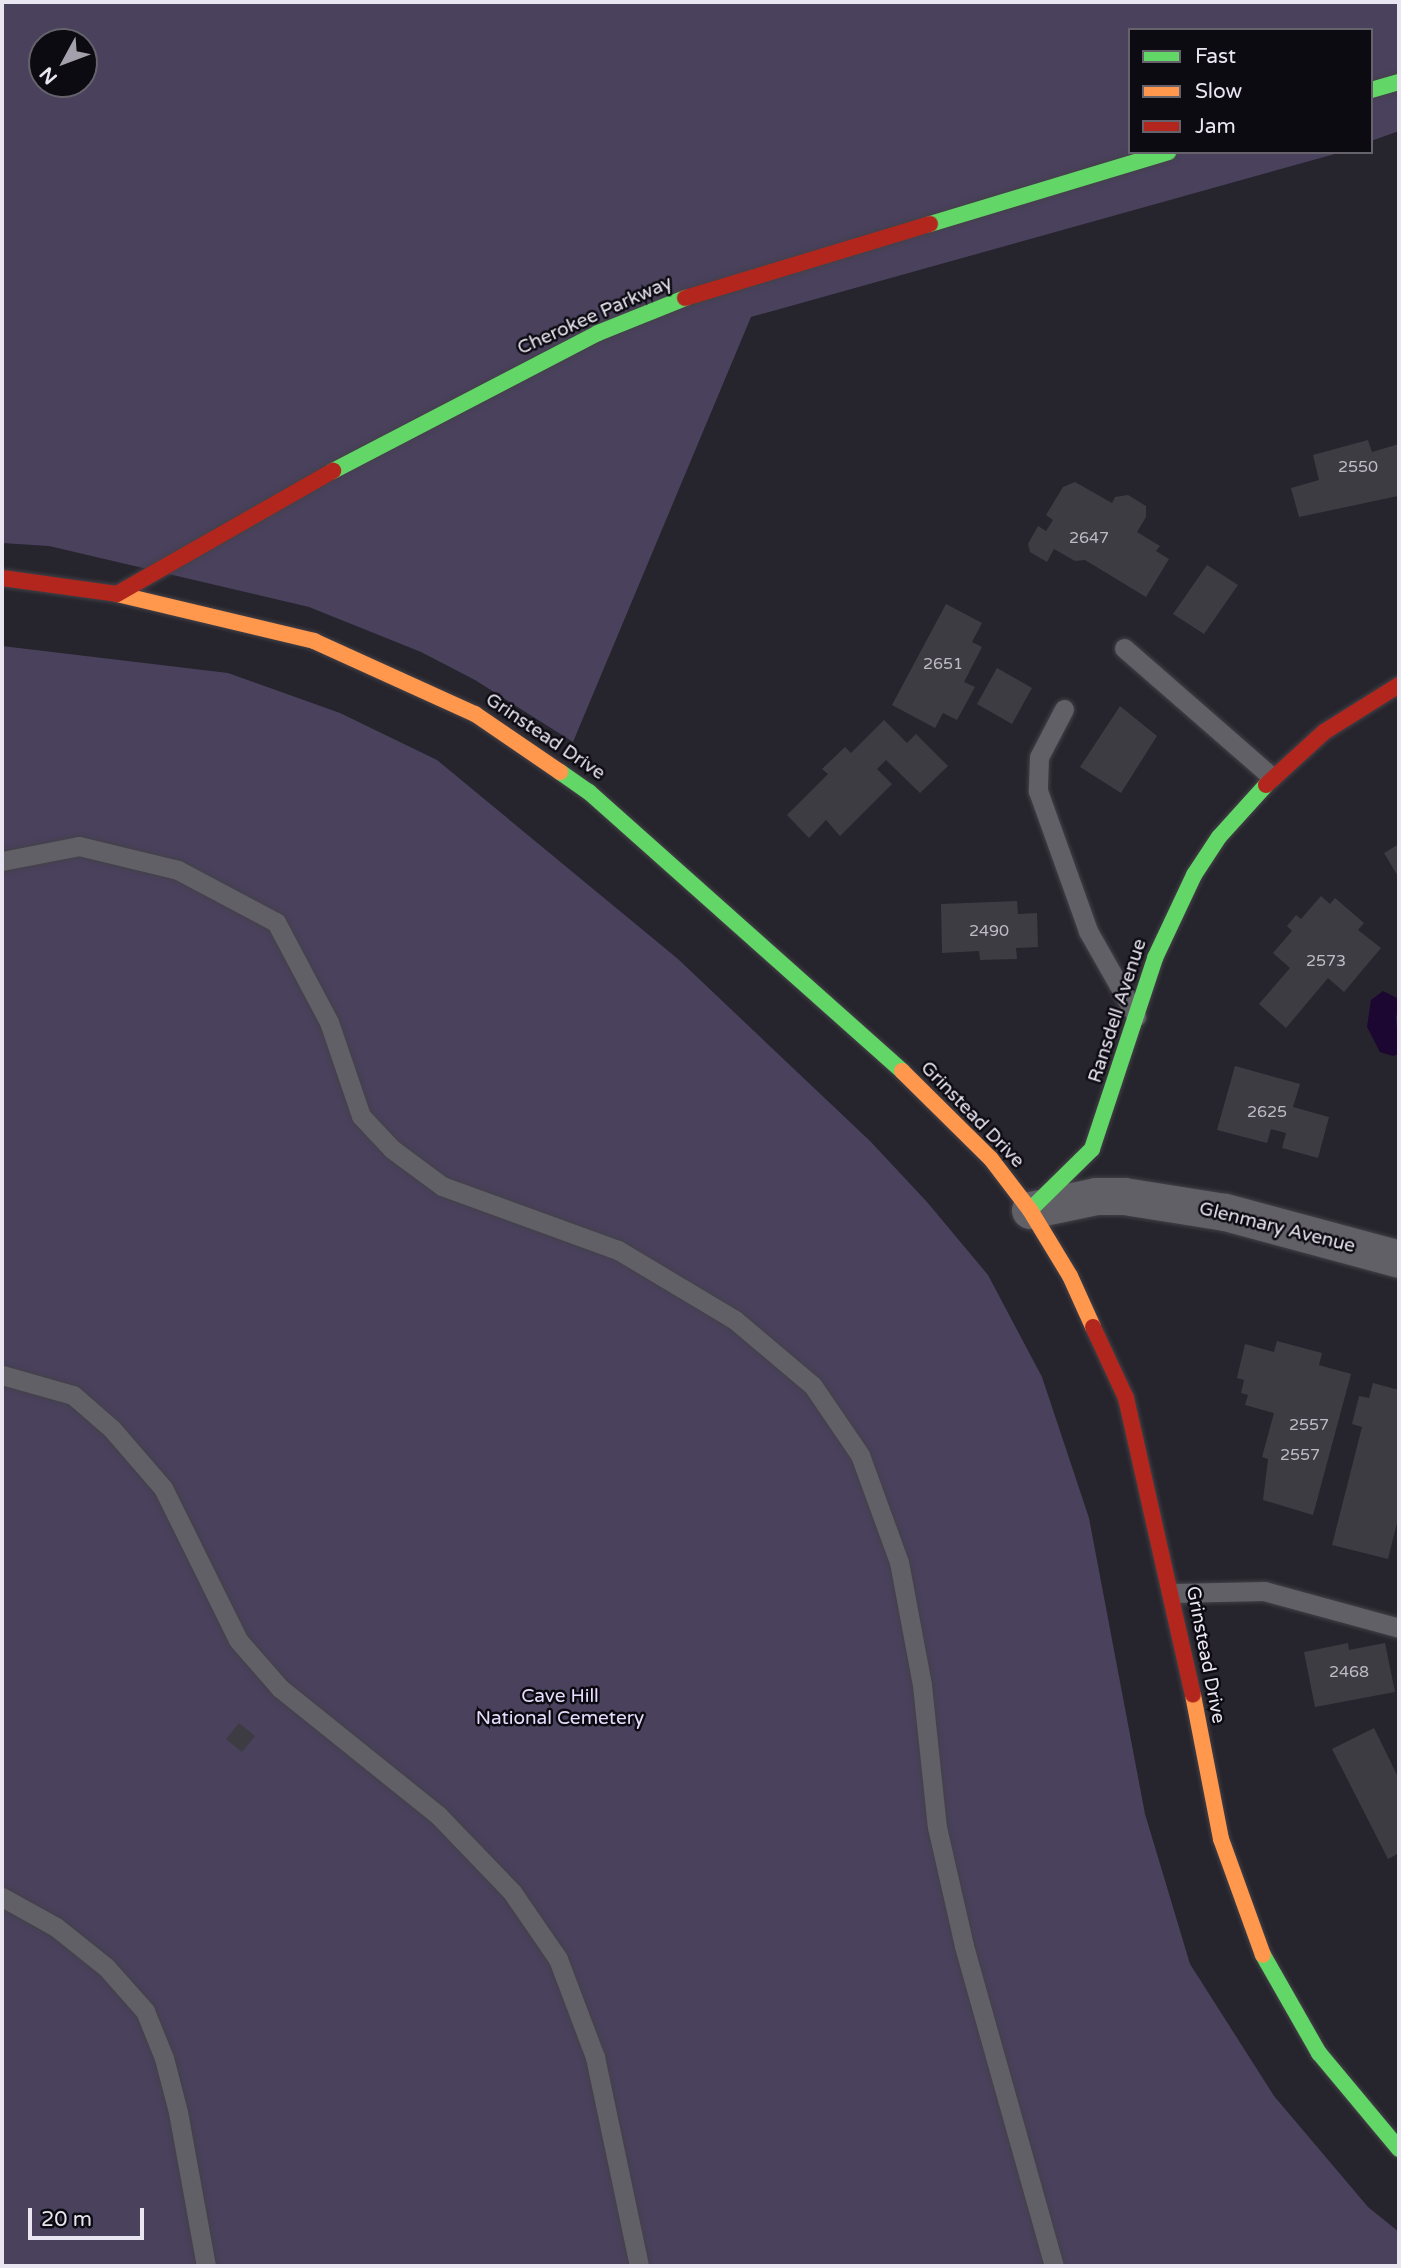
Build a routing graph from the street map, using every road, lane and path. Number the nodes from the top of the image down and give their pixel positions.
1 (1399, 82) edge
2 (1373, 89) edge
3 (1161, 154) edge
4 (2, 578) edge
5 (117, 594) junction
6 (1124, 648) dead end
7 (1399, 685) edge
8 (1064, 709) dead end
9 (1272, 777) junction
10 (2, 861) edge
11 (1137, 1017) junction
12 (1030, 1210) junction
13 (1399, 1259) edge
14 (2, 1375) edge
15 (1173, 1593) junction
16 (1399, 1628) edge
17 (2, 1897) edge
18 (1399, 2149) edge
19 (206, 2266) edge
20 (639, 2266) edge
21 (1054, 2266) edge

1 - 2 main road
3 - 5 main road, Cherokee Parkway
4 - 5 main road, Grinstead Drive
5 - 12 main road, Grinstead Drive
6 - 9 lane
7 - 9 main road, Ransdell Avenue
8 - 11 lane
9 - 11 main road, Ransdell Avenue
10 - 21 lane
11 - 12 main road, Ransdell Avenue
12 - 13 street, Glenmary Avenue
12 - 15 main road, Grinstead Drive
14 - 20 lane
15 - 16 lane
15 - 18 main road, Grinstead Drive
17 - 19 lane

